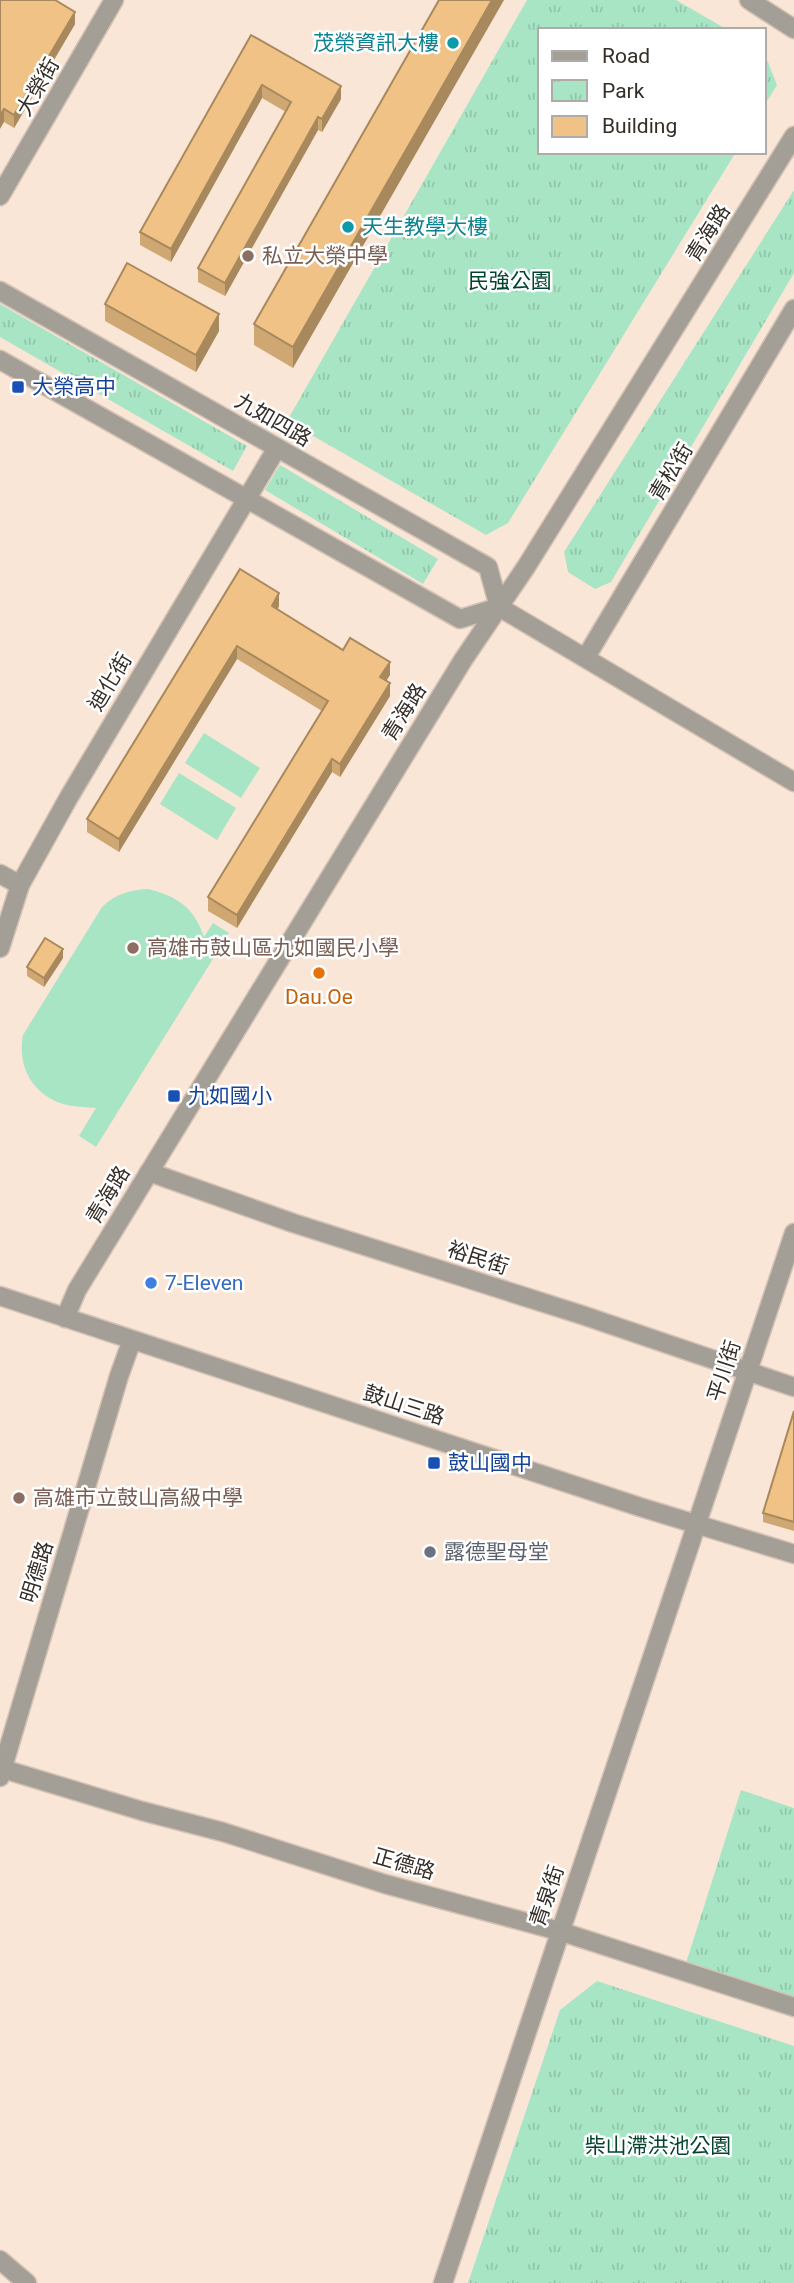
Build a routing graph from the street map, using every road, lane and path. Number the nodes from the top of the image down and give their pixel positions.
1 (114, 0) edge
2 (749, 0) edge
3 (794, 29) edge
4 (794, 136) edge
5 (0, 196) edge
6 (0, 291) edge
7 (794, 309) edge
8 (0, 360) edge
9 (277, 448) junction
10 (247, 500) junction
11 (499, 607) junction
12 (586, 657) junction
13 (794, 782) edge
14 (0, 874) edge
15 (20, 885) junction
16 (0, 948) edge
17 (149, 1172) junction
18 (794, 1233) edge
19 (0, 1296) edge
20 (65, 1318) junction
21 (132, 1340) junction
22 (747, 1373) junction
23 (794, 1387) edge
24 (698, 1525) junction
25 (794, 1554) edge
26 (1, 1771) edge
27 (559, 1931) junction
28 (794, 2007) edge
29 (0, 2260) edge
30 (27, 2283) edge
31 (443, 2283) edge

1 - 5 street, 大榮街
2 - 3 street
4 - 11 street, 青海路
6 - 9 street, 九如四路
7 - 12 street, 青松街
8 - 10 street
9 - 10 street, 迪化街
9 - 11 street, 九如四路
10 - 11 street
10 - 15 street, 迪化街
11 - 12 street
11 - 17 street, 青海路
12 - 13 street
14 - 15 street
15 - 16 street, 迪化街
17 - 20 street, 青海路
17 - 22 street, 裕民街
18 - 22 street, 平川街
19 - 20 street, 鼓山三路
20 - 21 street, 鼓山三路
21 - 24 street, 鼓山三路
21 - 26 street, 明德路
22 - 23 street, 裕民街
22 - 24 street, 平川街
24 - 25 street, 鼓山三路
24 - 27 street, 青泉街
26 - 27 street, 正德路
27 - 28 street, 正德路
27 - 31 street, 青泉街
29 - 30 street

